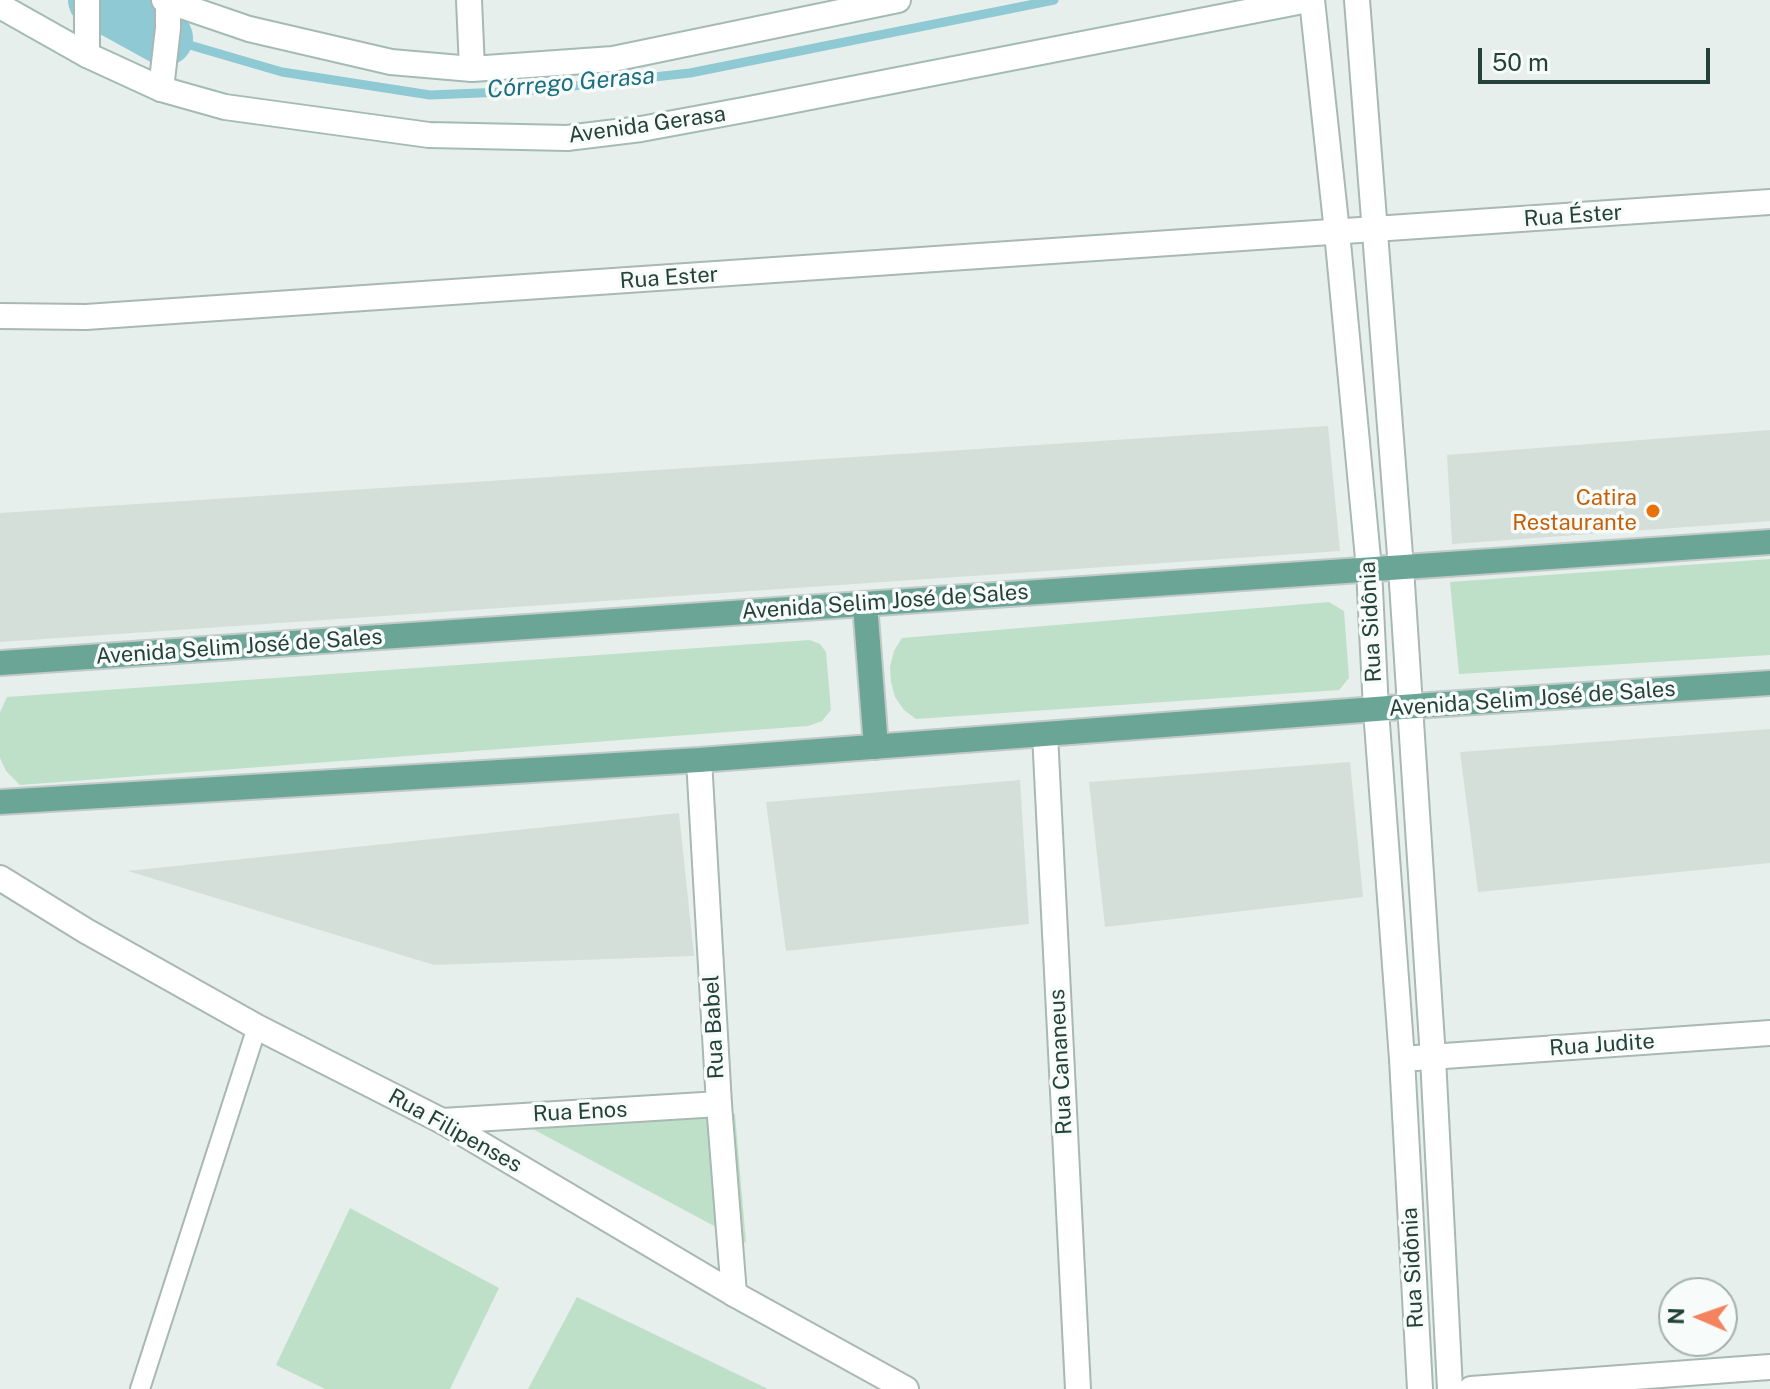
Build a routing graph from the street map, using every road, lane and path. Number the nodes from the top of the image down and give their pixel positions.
1 (87, 0) edge
2 (469, 0) edge
3 (898, 0) edge
4 (1310, 0) edge
5 (1357, 0) edge
6 (167, 1) edge
7 (0, 6) edge
8 (809, 10) edge
9 (87, 55) junction
10 (472, 69) junction
11 (163, 78) junction
12 (1770, 202) edge
13 (1377, 230) junction
14 (1337, 232) junction
15 (0, 316) edge
16 (1770, 542) edge
17 (1401, 568) junction
18 (1369, 569) junction
19 (865, 604) junction
20 (0, 663) edge
21 (1770, 683) edge
22 (1409, 707) junction
23 (1376, 710) junction
24 (1045, 734) junction
25 (876, 747) junction
26 (699, 760) junction
27 (0, 802) edge
28 (0, 878) edge
29 (257, 1027) junction
30 (1770, 1033) edge
31 (1433, 1058) junction
32 (1402, 1059) junction
33 (719, 1104) junction
34 (442, 1121) junction
35 (734, 1294) junction
36 (1770, 1367) edge
37 (140, 1389) edge
38 (906, 1389) edge
39 (1078, 1389) edge
40 (1420, 1389) edge
41 (1450, 1389) edge
42 (1471, 1389) edge

1 - 9 street
2 - 10 street
3 - 8 street
4 - 11 street, Avenida Gerasa
4 - 14 street, Rua Sidônia
5 - 13 street, Rua Sidônia
6 - 10 street
6 - 11 street
7 - 9 street, Avenida Gerasa
8 - 10 street
9 - 11 street, Avenida Gerasa
12 - 13 street, Rua Éster
13 - 14 street, Rua Éster
13 - 17 street, Rua Sidônia
14 - 15 street, Rua Ester
14 - 18 street, Rua Sidônia
16 - 17 main road, Avenida Selim José de Sales
17 - 18 main road, Avenida Selim José de Sales
17 - 22 street, Rua Sidônia
18 - 19 main road, Avenida Selim José de Sales
18 - 23 street, Rua Sidônia
19 - 20 main road, Avenida Selim José de Sales
19 - 25 main road
21 - 22 main road, Avenida Selim José de Sales
22 - 23 main road, Avenida Selim José de Sales
22 - 31 street, Rua Sidônia
23 - 24 main road, Avenida Selim José de Sales
23 - 32 street, Rua Sidônia
24 - 25 main road, Avenida Selim José de Sales
24 - 39 street, Rua Cananeus
25 - 26 main road, Avenida Selim José de Sales
26 - 27 main road, Avenida Selim José de Sales
26 - 33 street, Rua Babel
28 - 29 street, Rua Filipenses
29 - 34 street, Rua Filipenses
29 - 37 lane
30 - 31 street, Rua Judite
31 - 32 street, Rua Judite
31 - 41 street, Rua Sidônia
32 - 40 street, Rua Sidônia
33 - 34 street, Rua Enos
33 - 35 street, Rua Babel
34 - 35 street, Rua Filipenses
35 - 38 street, Rua Filipenses
36 - 42 street

